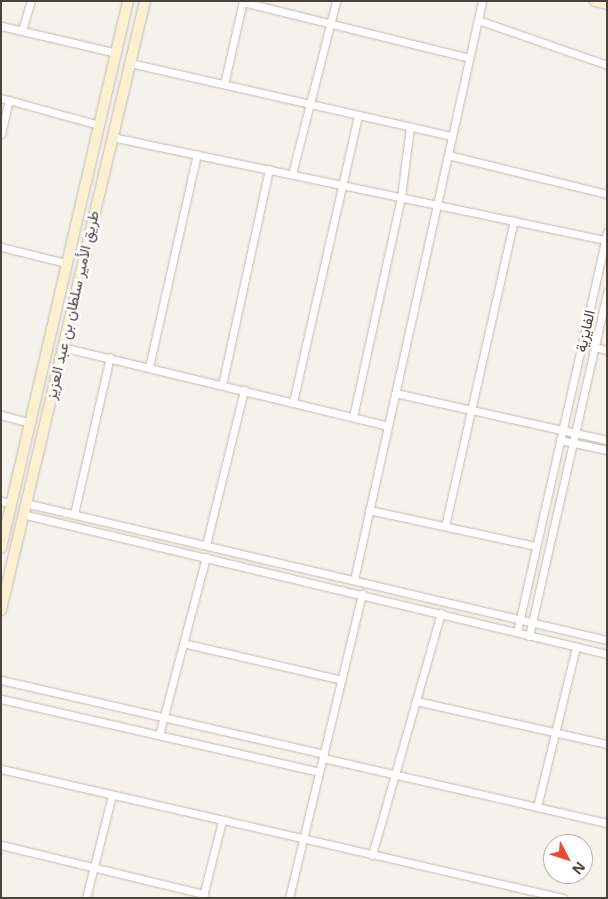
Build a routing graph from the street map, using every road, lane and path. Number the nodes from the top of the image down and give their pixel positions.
1 (31, 1) edge
2 (128, 1) edge
3 (145, 1) edge
4 (336, 1) edge
5 (482, 1) edge
6 (595, 1) edge
7 (243, 2) edge
8 (607, 4) edge
9 (478, 20) junction
10 (331, 24) junction
11 (1, 26) edge
12 (22, 30) junction
13 (117, 53) junction
14 (469, 58) junction
15 (130, 63) junction
16 (607, 65) edge
17 (224, 84) junction
18 (1, 98) edge
19 (9, 100) junction
20 (310, 104) junction
21 (358, 115) junction
22 (99, 125) junction
23 (410, 127) junction
24 (1, 134) edge
25 (452, 136) junction
26 (112, 137) junction
27 (197, 154) junction
28 (448, 155) junction
29 (269, 170) junction
30 (292, 174) junction
31 (343, 185) junction
32 (607, 194) edge
33 (401, 197) junction
34 (437, 205) junction
35 (514, 221) junction
36 (606, 236) edge
37 (1, 247) edge
38 (66, 263) junction
39 (607, 292) edge
40 (62, 347) junction
41 (594, 347) junction
42 (607, 350) edge
43 (110, 357) junction
44 (150, 367) junction
45 (222, 385) junction
46 (244, 390) junction
47 (395, 393) junction
48 (293, 402) junction
49 (471, 411) junction
50 (1, 415) edge
51 (353, 418) junction
52 (28, 422) junction
53 (388, 426) junction
54 (562, 430) junction
55 (575, 433) junction
56 (560, 440) junction
57 (607, 440) edge
58 (574, 443) junction
59 (607, 450) edge
60 (6, 502) edge
61 (25, 503) junction
62 (369, 510) junction
63 (22, 514) junction
64 (74, 514) junction
65 (5, 515) edge
66 (445, 526) junction
67 (206, 545) junction
68 (536, 546) junction
69 (1, 548) edge
70 (206, 557) junction
71 (354, 580) junction
72 (362, 594) junction
73 (1, 610) edge
74 (440, 613) junction
75 (520, 619) junction
76 (532, 622) junction
77 (516, 632) junction
78 (529, 636) junction
79 (607, 640) edge
80 (183, 643) junction
81 (576, 647) junction
82 (607, 654) edge
83 (1, 680) edge
84 (342, 680) junction
85 (1, 699) edge
86 (416, 701) junction
87 (163, 717) junction
88 (555, 732) junction
89 (159, 735) junction
90 (607, 744) edge
91 (323, 756) junction
92 (1, 769) edge
93 (319, 772) junction
94 (395, 775) junction
95 (112, 795) junction
96 (537, 808) junction
97 (222, 821) junction
98 (607, 823) edge
99 (303, 840) junction
100 (1, 844) edge
101 (372, 856) junction
102 (94, 866) junction
103 (541, 895) edge
104 (203, 896) edge
105 (86, 898) edge
106 (289, 898) edge
107 (564, 898) edge

1 - 12 street
2 - 13 main road, طريق الأمير سلطان بن عبد العزيز
3 - 15 main road, طريق الأمير سلطان بن عبد العزيز
4 - 10 street
5 - 9 street
6 - 8 main road
7 - 10 street
7 - 17 street
9 - 14 street
9 - 16 street
10 - 14 street
10 - 20 street
11 - 12 street
12 - 13 street
13 - 22 main road, طريق الأمير سلطان بن عبد العزيز
14 - 25 street
15 - 17 street
15 - 26 main road, طريق الأمير سلطان بن عبد العزيز
17 - 20 street
18 - 19 street
19 - 22 street
19 - 24 street
20 - 21 street
20 - 30 street
21 - 23 street
21 - 31 street
22 - 38 main road, طريق الأمير سلطان بن عبد العزيز
23 - 25 street
23 - 33 street
25 - 28 street
26 - 27 street
26 - 40 main road, طريق الأمير سلطان بن عبد العزيز
27 - 29 street
27 - 44 street
28 - 32 street
28 - 34 street
29 - 30 street
29 - 45 street
30 - 31 street
31 - 33 street
31 - 48 street
33 - 34 street
33 - 51 street
34 - 35 street
34 - 47 street
35 - 36 street
35 - 49 street
36 - 54 street, الفايزية
37 - 38 street
38 - 52 main road, طريق الأمير سلطان بن عبد العزيز
39 - 41 street, الفايزية
40 - 43 street
40 - 61 main road, طريق الأمير سلطان بن عبد العزيز
41 - 42 street
41 - 55 street, الفايزية
43 - 44 street
43 - 64 street
44 - 45 street
45 - 46 street
46 - 48 street
46 - 67 street
47 - 49 street
47 - 53 street
48 - 51 street
49 - 54 street
49 - 66 street
50 - 52 street
51 - 53 street
52 - 60 main road, طريق الأمير سلطان بن عبد العزيز
53 - 62 street
54 - 55 street
54 - 56 street, الفايزية
55 - 57 street
55 - 58 street, الفايزية
56 - 58 street
56 - 68 street, الفايزية
58 - 59 street
58 - 76 street, الفايزية
60 - 65 main road, طريق الأمير سلطان بن عبد العزيز
61 - 63 main road, طريق الأمير سلطان بن عبد العزيز
61 - 64 street
62 - 66 street
62 - 71 street
63 - 70 street
63 - 73 main road, طريق الأمير سلطان بن عبد العزيز
64 - 67 street
65 - 69 main road, طريق الأمير سلطان بن عبد العزيز
66 - 68 street
67 - 71 street
68 - 75 street, الفايزية
70 - 72 street
70 - 80 street
71 - 75 street
72 - 74 street
72 - 84 street
74 - 77 street
74 - 86 street
75 - 76 street
75 - 77 street, الفايزية
76 - 78 street, الفايزية
76 - 79 street
77 - 78 street
78 - 81 street
80 - 84 street
80 - 87 street
81 - 82 street
81 - 88 street
83 - 87 street
84 - 91 street
85 - 89 street
86 - 88 street
86 - 94 street
87 - 89 street
87 - 91 street
88 - 90 street
88 - 96 street
89 - 93 street
91 - 93 street
91 - 94 street
92 - 95 street
93 - 99 street
94 - 96 street
94 - 101 street
95 - 97 street
95 - 102 street
96 - 98 street
97 - 99 street
97 - 104 street
99 - 101 street
99 - 106 street
100 - 102 street
101 - 103 street
102 - 104 street
102 - 105 street
103 - 107 street

